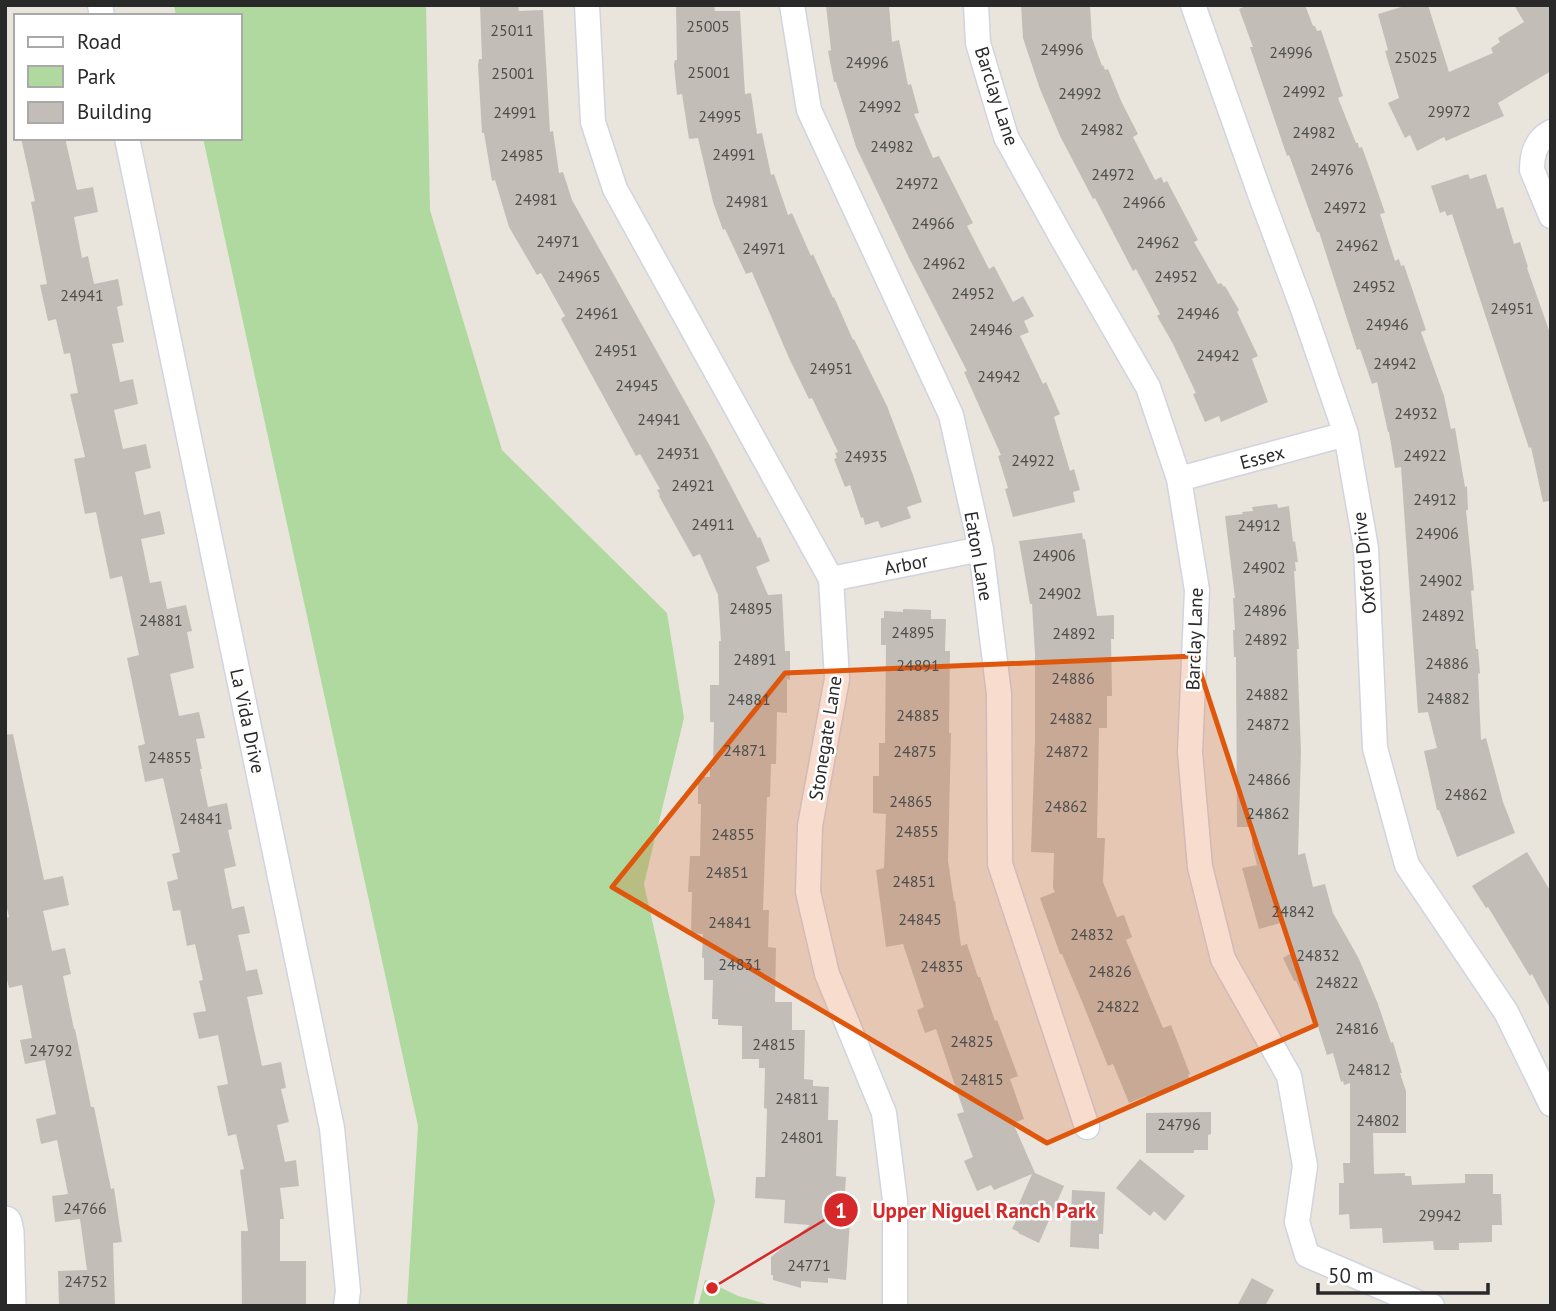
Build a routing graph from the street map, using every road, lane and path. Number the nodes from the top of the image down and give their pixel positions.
1 (587, 5) edge
2 (792, 5) edge
3 (976, 5) edge
4 (1193, 5) edge
5 (1551, 132) edge
6 (127, 140) edge
7 (1551, 216) edge
8 (1346, 434) junction
9 (1179, 479) junction
10 (981, 549) junction
11 (831, 579) junction
12 (1551, 1104) edge
13 (1087, 1127) dead end
14 (6, 1229) edge
15 (9, 1306) edge
16 (346, 1306) edge
17 (895, 1306) edge
18 (1432, 1306) edge

1 - 11 street, Stonegate Lane
2 - 10 street, Eaton Lane
3 - 9 street, Barclay Lane
4 - 8 street, Oxford Drive
5 - 7 street
6 - 16 street, La Vida Drive
8 - 9 street, Essex
8 - 12 street, Oxford Drive
9 - 18 street, Barclay Lane
10 - 11 street, Arbor
10 - 13 street, Eaton Lane
11 - 17 street, Stonegate Lane
14 - 15 street

